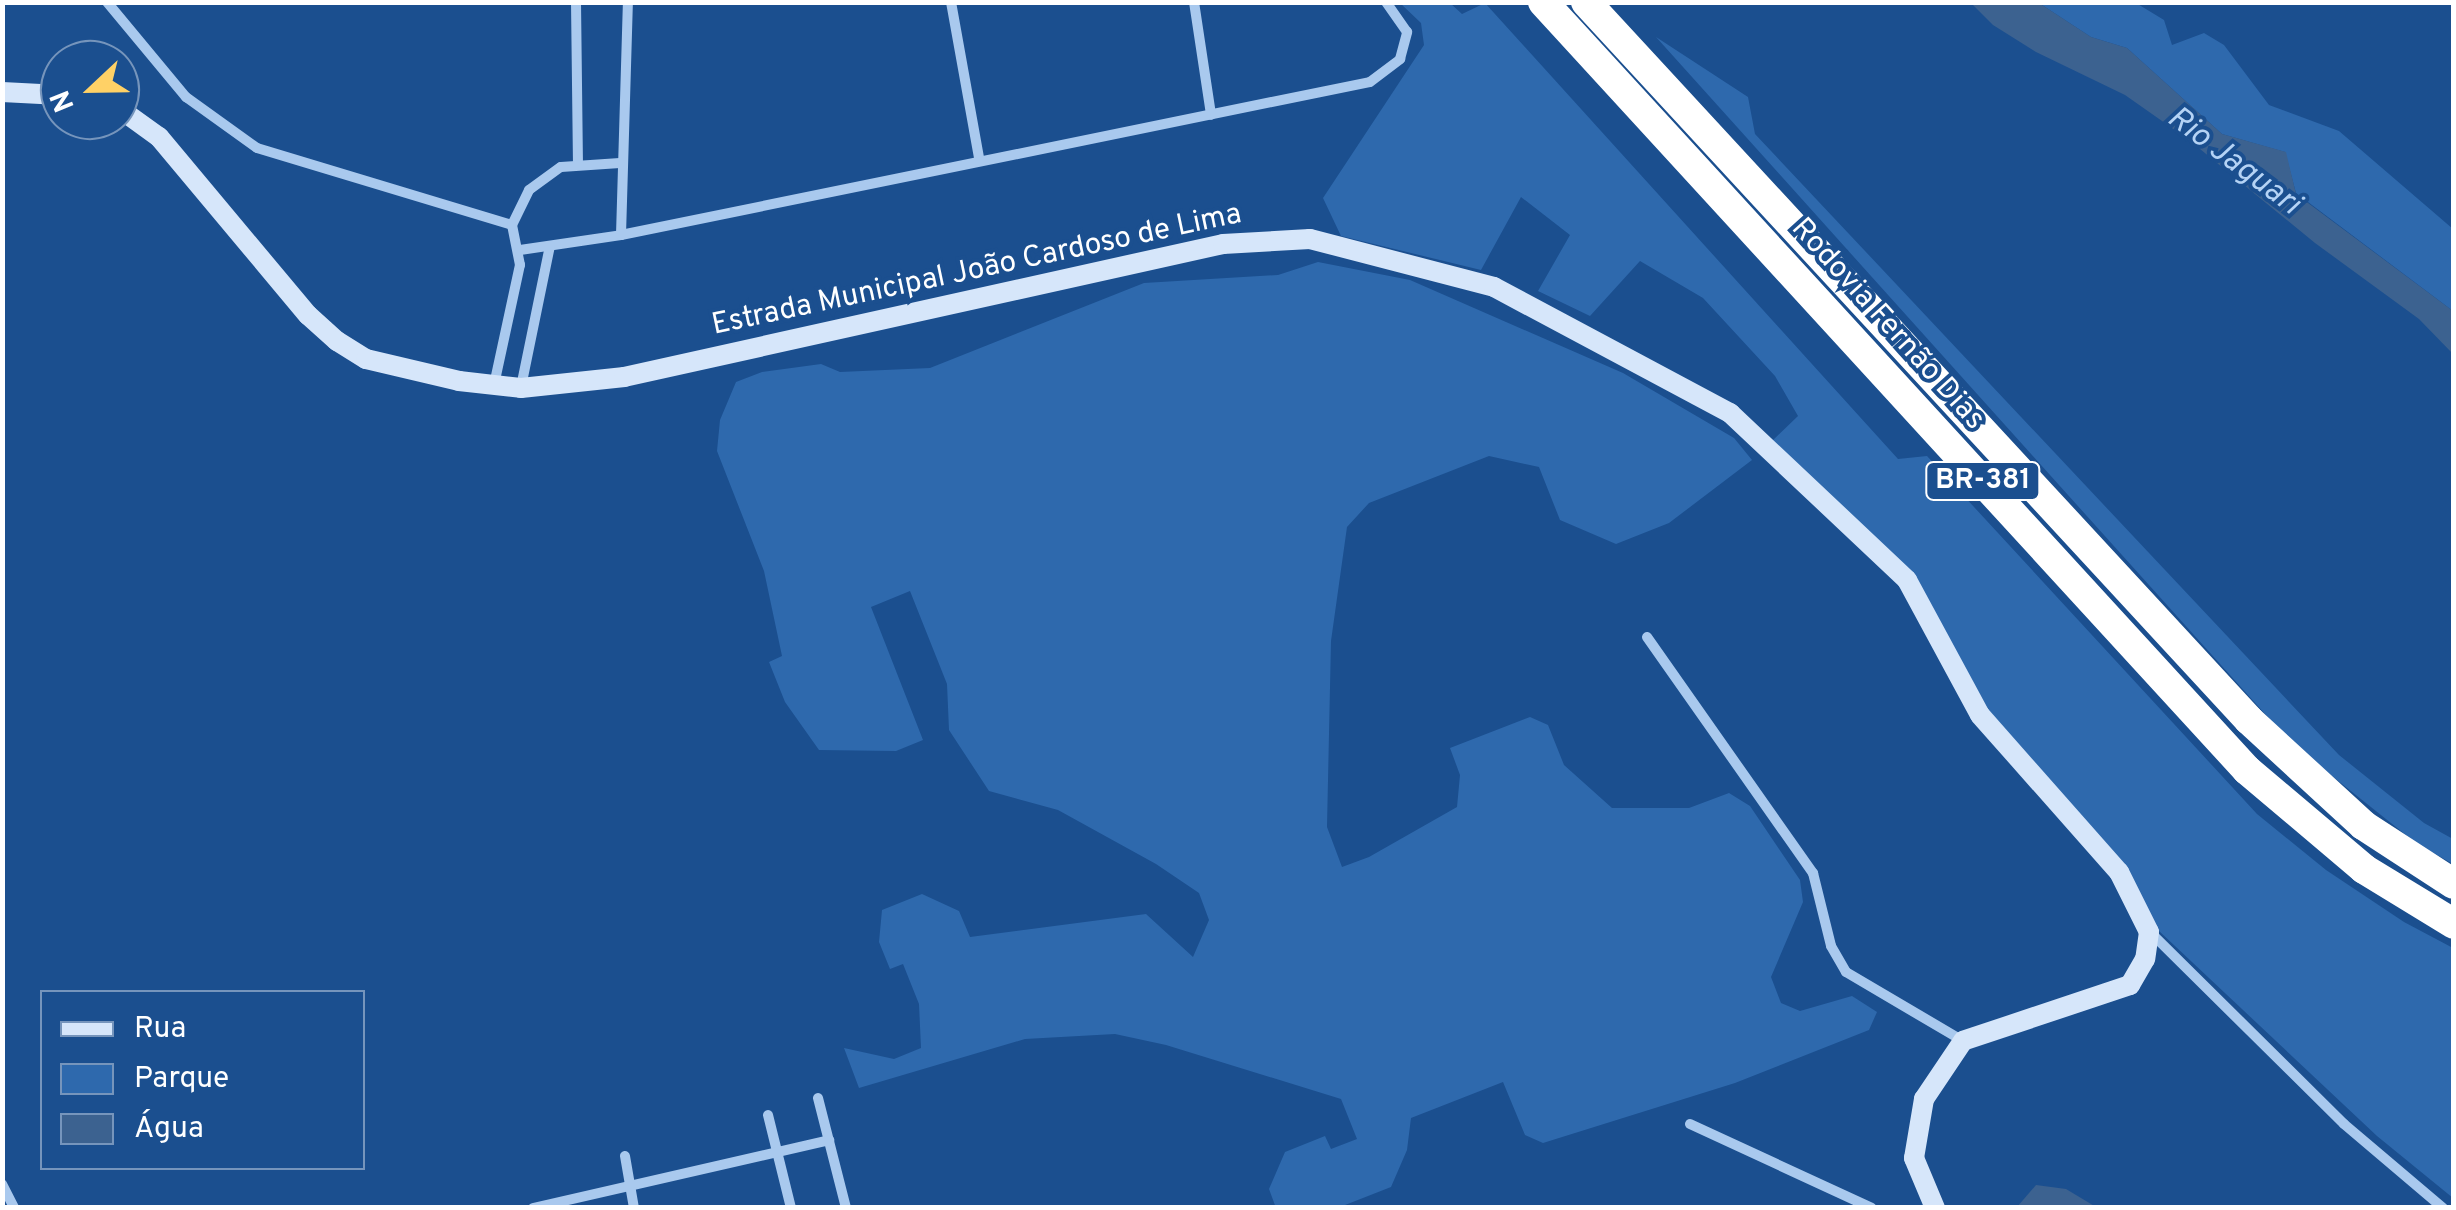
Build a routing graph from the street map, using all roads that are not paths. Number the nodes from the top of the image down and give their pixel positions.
1 (107, 2) edge
2 (576, 2) edge
3 (628, 2) edge
4 (950, 2) edge
5 (1194, 2) edge
6 (1386, 2) edge
7 (1543, 2) edge
8 (1586, 2) edge
9 (2, 92) edge
10 (40, 94) edge
11 (1211, 115) junction
12 (140, 123) edge
13 (979, 158) junction
14 (620, 162) junction
15 (578, 166) junction
16 (512, 225) junction
17 (621, 236) junction
18 (550, 246) junction
19 (520, 250) junction
20 (494, 385) junction
21 (520, 388) junction
22 (1647, 637) dead end
23 (2454, 884) edge
24 (2454, 924) edge
25 (2149, 932) junction
26 (1963, 1041) junction
27 (818, 1098) dead end
28 (768, 1116) dead end
29 (1690, 1124) dead end
30 (829, 1140) junction
31 (777, 1153) junction
32 (625, 1156) dead end
33 (2, 1184) edge
34 (630, 1188) junction
35 (586, 1202) edge
36 (14, 1208) edge
37 (533, 1208) edge
38 (634, 1208) edge
39 (791, 1208) edge
40 (846, 1208) edge
41 (1872, 1208) edge
42 (1935, 1208) edge
43 (2443, 1208) edge

1 - 16 street
2 - 15 street
3 - 14 street
4 - 13 street
5 - 11 street
6 - 11 street
7 - 24 highway, Rodovia Fernão Dias / BR-381
8 - 23 highway, Rodovia Fernão Dias / BR-381
9 - 10 street
11 - 13 street
12 - 20 street, Estrada Municipal João Cardoso de Lima
13 - 17 street
14 - 15 street
14 - 17 street
15 - 16 street
16 - 19 street
17 - 18 street
18 - 19 street
18 - 21 street
19 - 20 street
20 - 21 street, Estrada Municipal João Cardoso de Lima
21 - 25 street, Estrada Municipal João Cardoso de Lima
22 - 26 street
25 - 26 street
25 - 43 street
26 - 42 street
27 - 30 street
28 - 31 street
29 - 41 street
30 - 31 street
30 - 40 street
31 - 34 street
31 - 39 street
32 - 34 street
33 - 36 street
34 - 35 street
34 - 38 street
35 - 37 street

